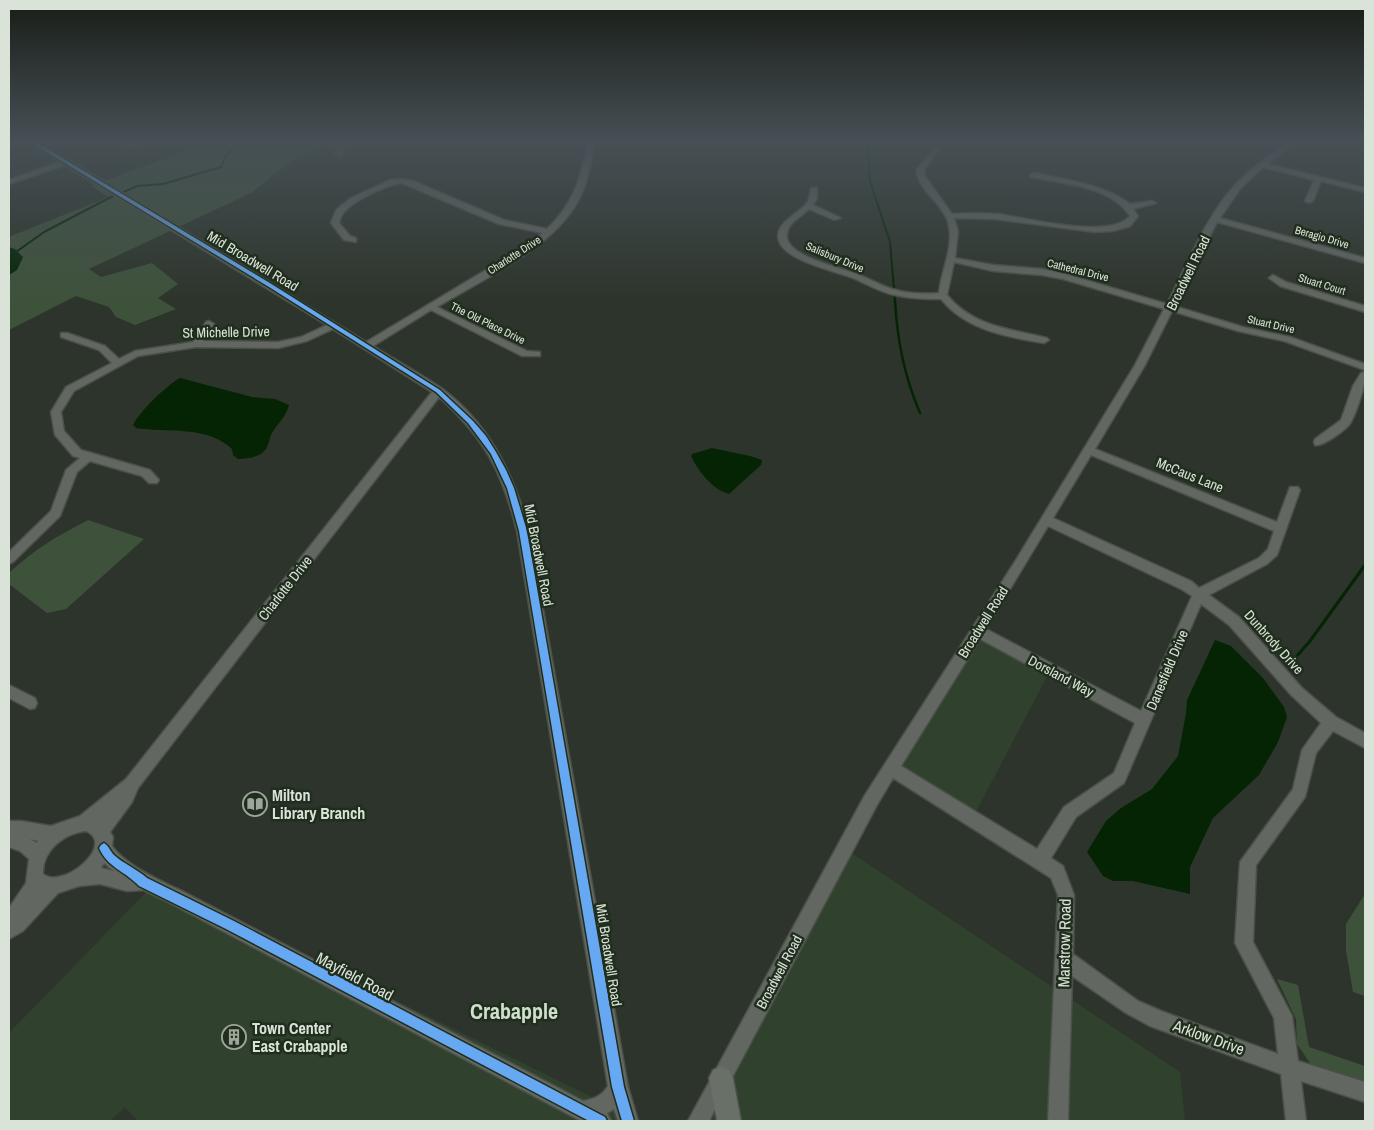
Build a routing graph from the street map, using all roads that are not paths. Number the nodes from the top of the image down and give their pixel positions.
1 (120, 195) edge
2 (365, 195) edge
3 (438, 195) edge
4 (578, 195) edge
5 (815, 195) edge
6 (934, 195) edge
7 (1110, 195) edge
8 (1232, 195) edge
9 (1312, 195) edge
10 (1309, 201) dead end
11 (1152, 203) dead end
12 (809, 206) junction
13 (1129, 207) junction
14 (950, 216) junction
15 (837, 218) dead end
16 (1215, 219) junction
17 (549, 232) junction
18 (353, 240) dead end
19 (949, 259) junction
20 (1365, 261) edge
21 (1273, 278) dead end
22 (944, 296) junction
23 (430, 307) junction
24 (1170, 308) junction
25 (1365, 309) edge
26 (210, 324) dead end
27 (334, 325) junction
28 (64, 335) dead end
29 (1044, 340) dead end
30 (196, 344) junction
31 (366, 346) junction
32 (537, 354) dead end
33 (118, 363) junction
34 (1365, 367) edge
35 (1365, 375) edge
36 (438, 391) junction
37 (1319, 442) dead end
38 (1088, 450) junction
39 (89, 456) junction
40 (153, 480) dead end
41 (1294, 490) dead end
42 (1046, 520) junction
43 (1280, 528) junction
44 (9, 559) edge
45 (1199, 594) junction
46 (977, 631) junction
47 (9, 691) edge
48 (30, 703) dead end
49 (1145, 721) junction
50 (1331, 722) junction
51 (1365, 740) edge
52 (891, 768) junction
53 (131, 784) junction
54 (83, 823) junction
55 (9, 829) edge
56 (60, 831) junction
57 (9, 839) edge
58 (103, 840) junction
59 (37, 859) junction
60 (1040, 860) junction
61 (36, 877) junction
62 (79, 878) junction
63 (143, 882) junction
64 (54, 886) junction
65 (9, 923) edge
66 (9, 930) edge
67 (1064, 959) junction
68 (1288, 1067) junction
69 (721, 1078) junction
70 (618, 1087) junction
71 (1365, 1092) edge
72 (582, 1111) junction
73 (602, 1121) edge
74 (628, 1121) edge
75 (698, 1121) edge
76 (729, 1121) edge
77 (1058, 1121) edge
78 (1296, 1121) edge

1 - 27 street, Mid Broadwell Road
2 - 18 street
3 - 17 street
4 - 17 street, Charlotte Drive
5 - 12 street
6 - 14 street
7 - 13 street
8 - 16 street, Broadwell Road
9 - 10 street
11 - 13 street
12 - 15 street
12 - 22 street, Salisbury Drive
13 - 14 street
14 - 19 street
16 - 20 street, Beragio Drive
16 - 24 street, Broadwell Road
17 - 23 street, Charlotte Drive
19 - 22 street
19 - 24 street, Cathedral Drive
21 - 25 street, Stuart Court
22 - 29 street
23 - 31 street, Charlotte Drive
23 - 32 street, The Old Place Drive
24 - 34 street, Stuart Drive
24 - 38 street, Broadwell Road
26 - 30 street
27 - 30 street, St Michelle Drive
27 - 31 street, Mid Broadwell Road
28 - 33 street
30 - 33 street, St Michelle Drive
31 - 36 street, Mid Broadwell Road
33 - 39 street, St Michelle Drive
35 - 37 street
36 - 53 street, Charlotte Drive
36 - 70 street, Mid Broadwell Road
38 - 42 street, Broadwell Road
38 - 43 street, McCaus Lane
39 - 40 street, St Michelle Drive
39 - 44 street
41 - 43 street
42 - 45 street, Dunbrody Drive
42 - 46 street, Broadwell Road
43 - 45 street
45 - 49 street, Danesfield Drive
45 - 50 street, Dunbrody Drive
46 - 49 street, Dorsland Way
46 - 52 street, Broadwell Road
47 - 48 street
49 - 60 street, Danesfield Drive
50 - 51 street, Dunbrody Drive
50 - 68 street
52 - 60 street, Marstrow Road
52 - 69 street, Broadwell Road
53 - 54 street, Charlotte Drive
53 - 58 street, Charlotte Drive
54 - 56 street
54 - 58 street
55 - 56 street
56 - 59 street
57 - 59 street
58 - 62 street
58 - 63 street, Mayfield Road
59 - 61 street
60 - 67 street, Marstrow Road
61 - 64 street
61 - 65 street
62 - 63 street, Mayfield Road
62 - 64 street
63 - 72 street, Mayfield Road
64 - 66 street
67 - 68 street, Arklow Drive
67 - 77 street, Marstrow Road
68 - 71 street, Arklow Drive
68 - 78 street
69 - 75 street, Broadwell Road
69 - 76 main road
70 - 72 street
70 - 74 street, Mid Broadwell Road
72 - 73 street, Mayfield Road

